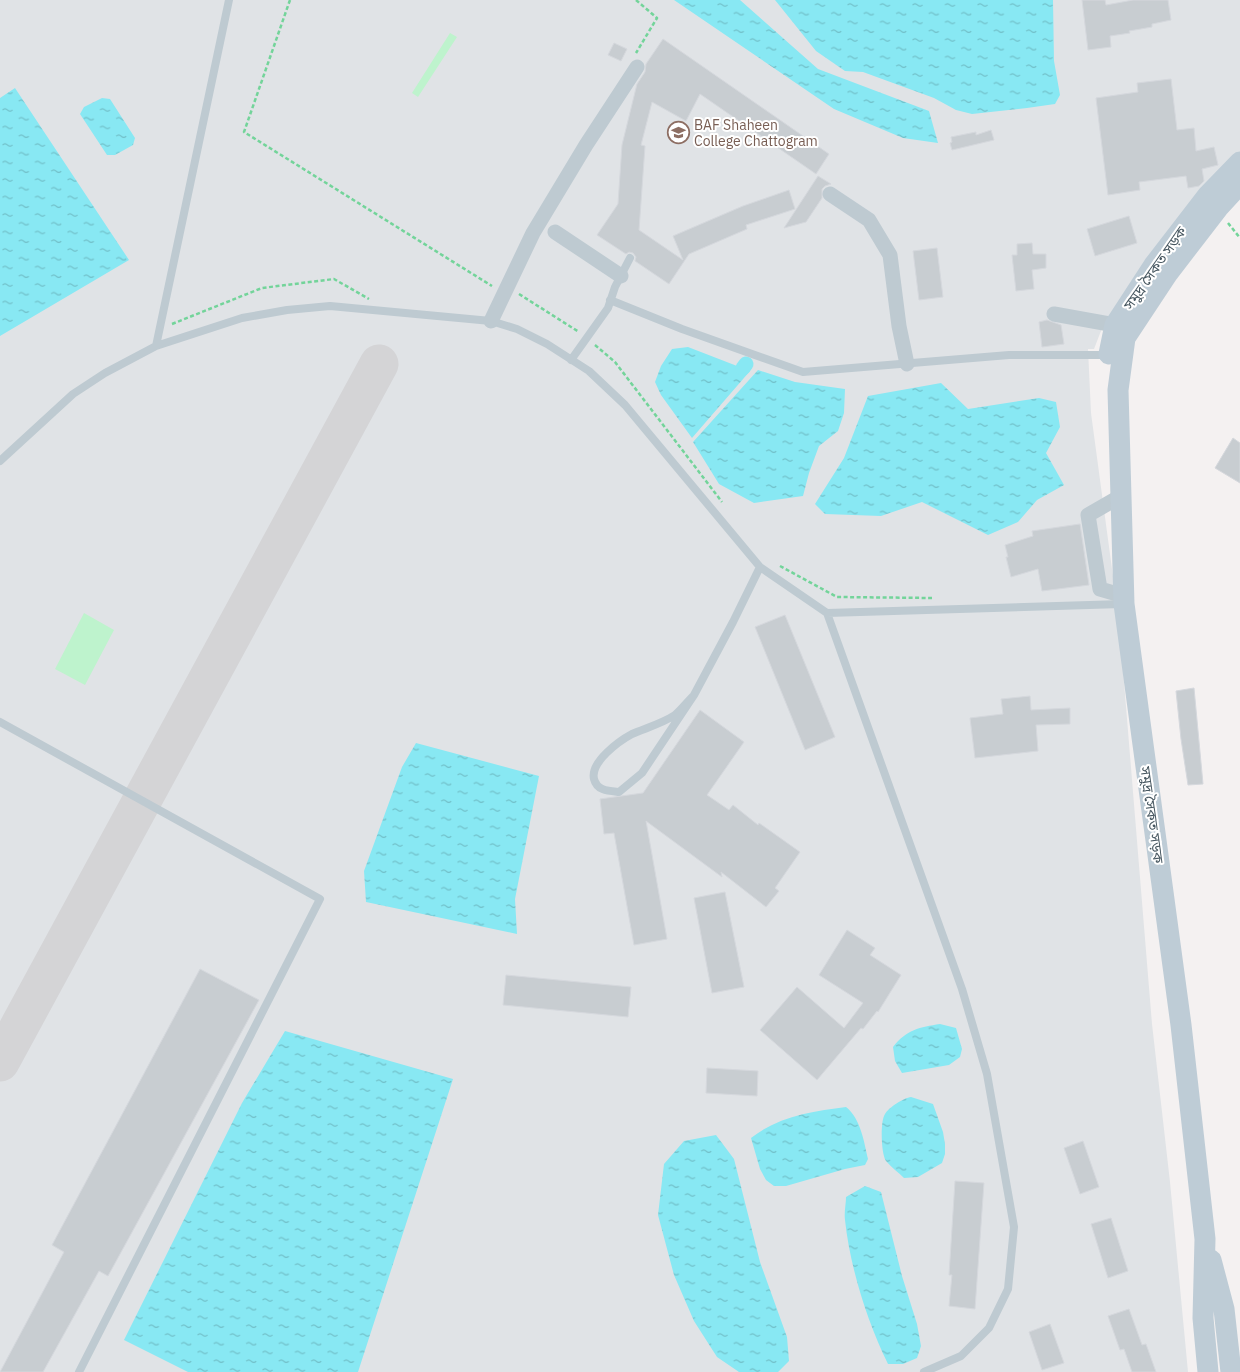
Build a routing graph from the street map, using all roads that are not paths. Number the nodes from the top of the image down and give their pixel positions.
1 (229, 0) edge
2 (634, 63) road end
3 (1240, 162) edge
4 (1240, 184) edge
5 (830, 194) dead end
6 (555, 232) dead end
7 (630, 258) dead end
8 (621, 276) junction
9 (610, 300) junction
10 (1054, 314) dead end
11 (491, 322) junction
12 (1115, 325) junction
13 (156, 346) junction
14 (1109, 355) junction
15 (571, 360) junction
16 (906, 364) junction
17 (1118, 390) junction
18 (0, 461) edge
19 (1121, 496) junction
20 (760, 567) junction
21 (1124, 600) junction
22 (827, 612) junction
23 (694, 695) junction
24 (0, 722) edge
25 (1205, 1238) junction
26 (78, 1372) edge
27 (924, 1372) edge
28 (1208, 1372) edge
29 (1231, 1372) edge

1 - 13 lane
2 - 11 street
3 - 12 main road, সমুদ্র সৈকত সড়ক
4 - 17 main road, সমুদ্র সৈকত সড়ক
5 - 16 street
6 - 8 street
7 - 8 lane
8 - 9 lane
9 - 15 lane
9 - 16 lane
10 - 12 street
11 - 13 lane
11 - 15 lane
12 - 14 main road, সমুদ্র সৈকত সড়ক
13 - 18 lane
14 - 16 lane
14 - 17 main road, সমুদ্র সৈকত সড়ক
15 - 20 lane
17 - 19 main road, সমুদ্র সৈকত সড়ক
19 - 21 main road, সমুদ্র সৈকত সড়ক
19 - 21 street
20 - 22 lane
20 - 23 lane
21 - 22 lane
21 - 25 main road, সমুদ্র সৈকত সড়ক
22 - 27 lane
23 - 23 lane
24 - 26 lane
25 - 28 main road, সমুদ্র সৈকত সড়ক
25 - 29 main road, সমুদ্র সৈকত সড়ক

